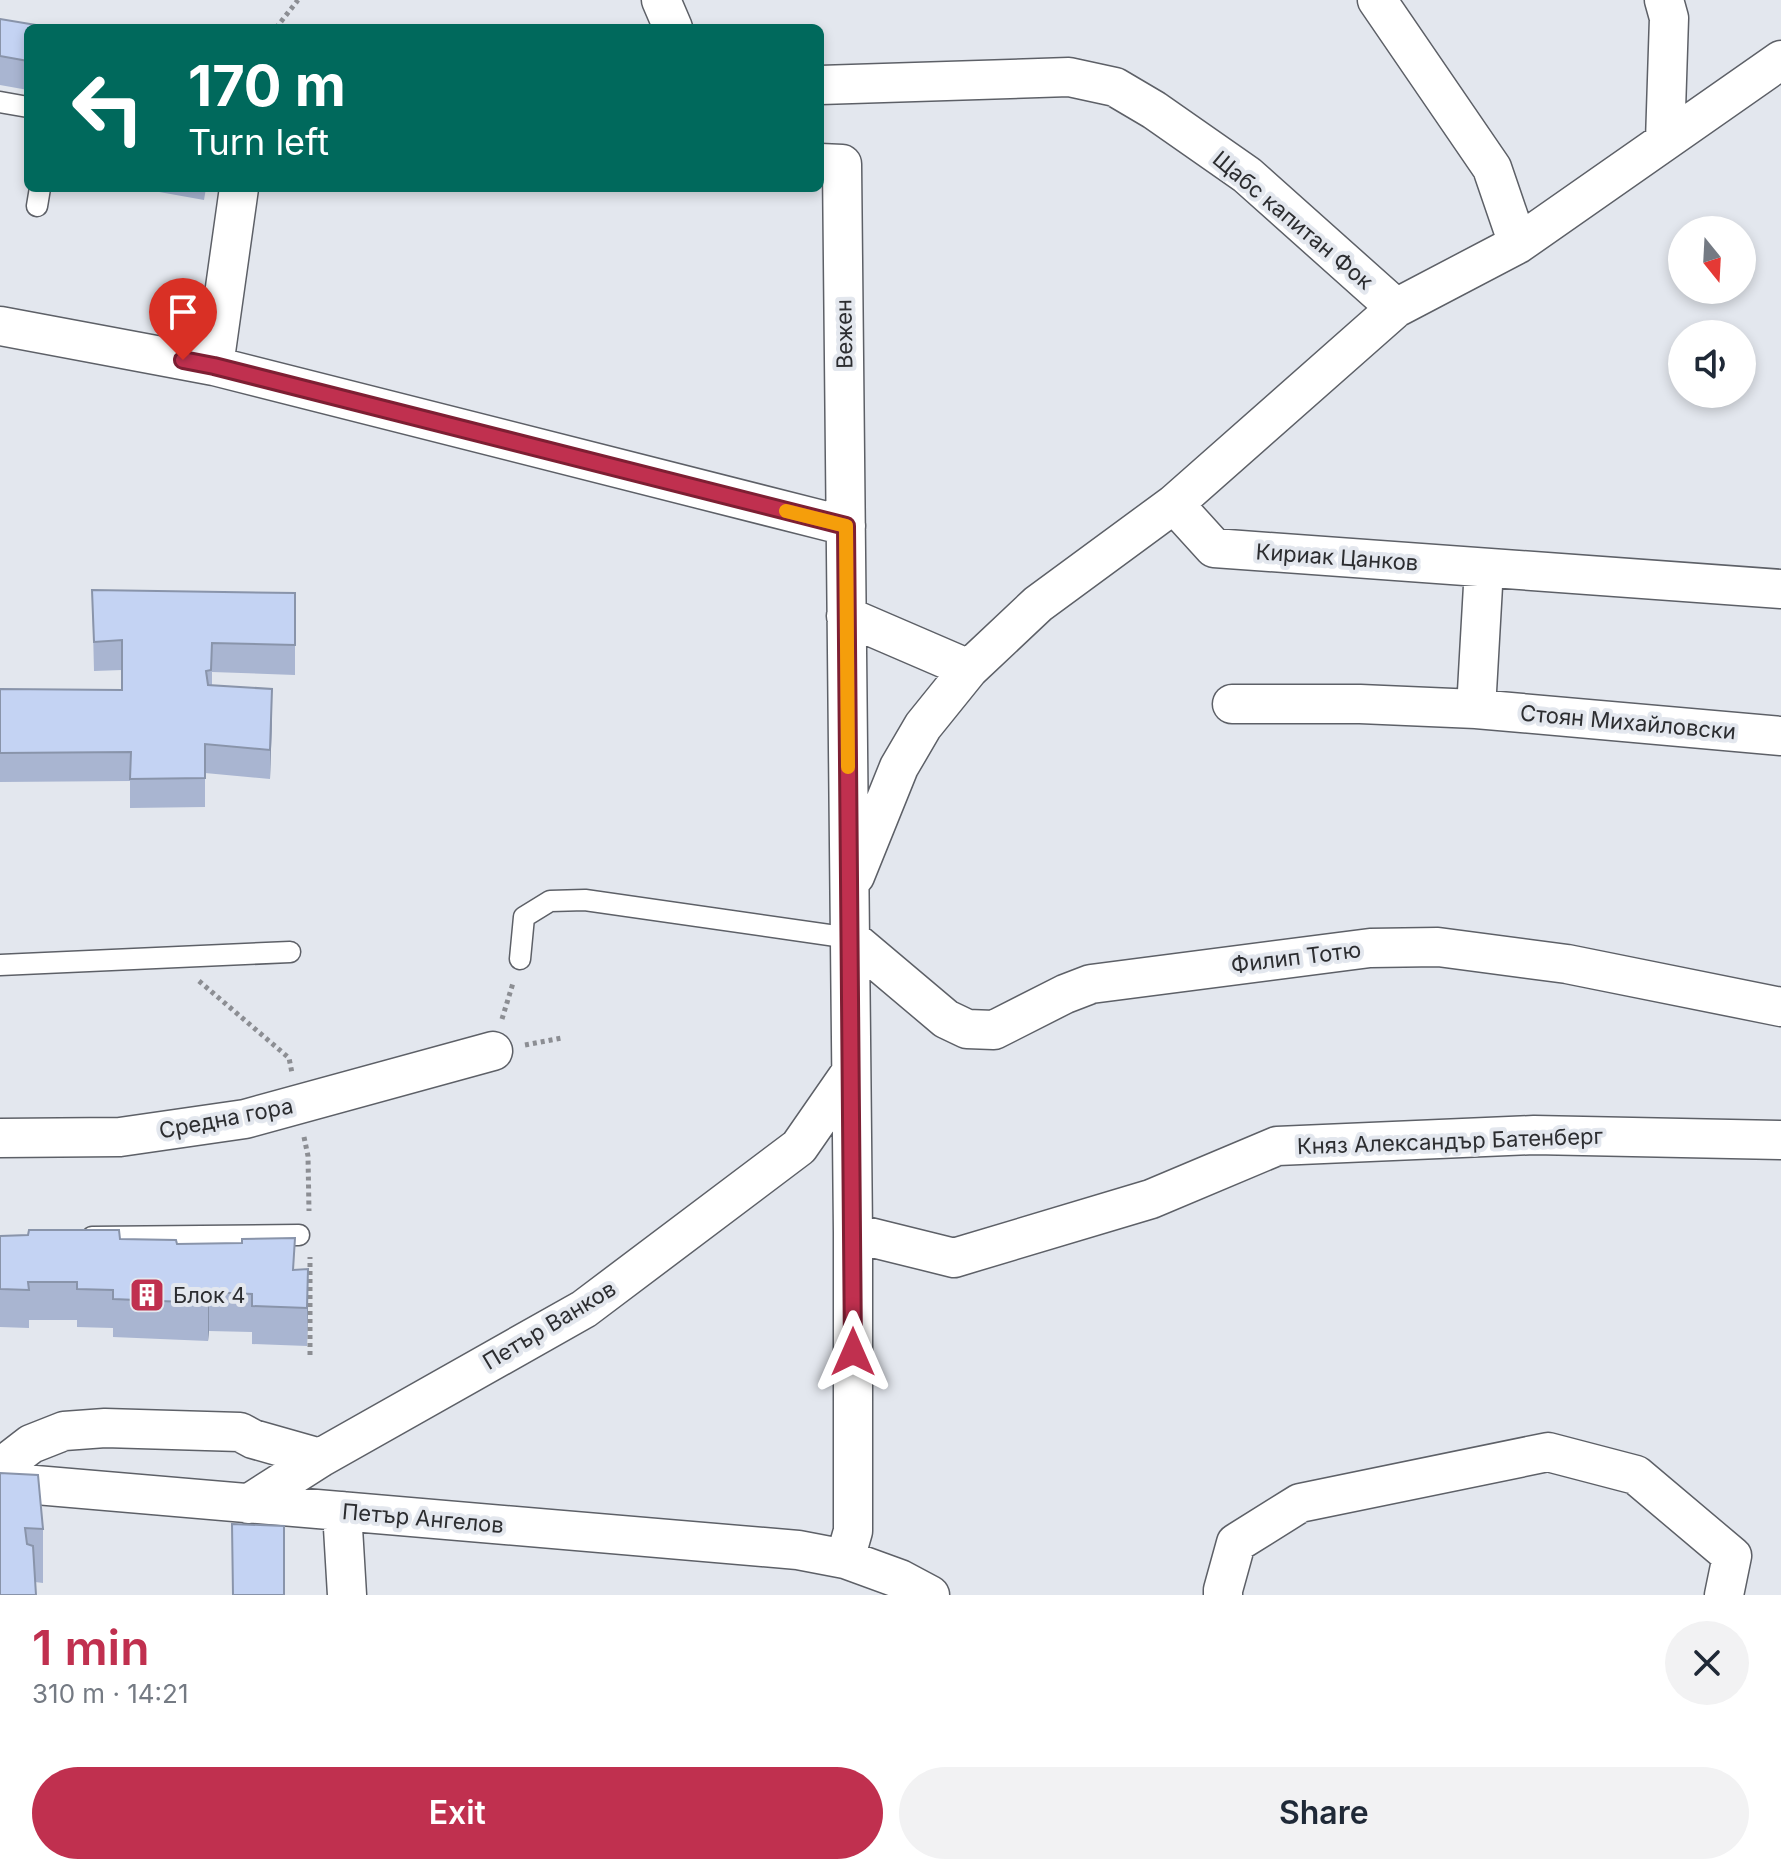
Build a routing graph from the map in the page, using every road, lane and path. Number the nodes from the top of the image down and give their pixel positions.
1 (298, 0) edge
2 (661, 0) edge
3 (1377, 0) edge
4 (1664, 0) edge
5 (279, 24) edge
6 (671, 24) edge
7 (1781, 60) edge
8 (824, 85) edge
9 (0, 102) edge
10 (24, 106) edge
11 (1665, 141) junction
12 (824, 163) edge
13 (238, 192) edge
14 (1518, 244) junction
15 (1396, 308) junction
16 (0, 326) edge
17 (214, 366) junction
18 (1174, 504) junction
19 (846, 526) junction
20 (1484, 568) junction
21 (1781, 589) edge
22 (846, 616) junction
23 (969, 669) junction
24 (1232, 704) dead end
25 (1476, 709) junction
26 (1781, 736) edge
27 (849, 892) junction
28 (850, 938) junction
29 (290, 952) dead end
30 (170, 957) junction
31 (520, 959) joint
32 (0, 965) edge
33 (1781, 1007) edge
34 (493, 1051) joint
35 (851, 1072) junction
36 (295, 1086) dead end
37 (302, 1128) dead end
38 (0, 1138) edge
39 (1781, 1140) edge
40 (309, 1216) dead end
41 (853, 1233) junction
42 (299, 1235) dead end
43 (79, 1238) edge
44 (311, 1274) edge
45 (310, 1355) dead end
46 (320, 1458) junction
47 (0, 1466) edge
48 (0, 1482) edge
49 (248, 1504) junction
50 (342, 1511) junction
51 (845, 1559) junction
52 (347, 1595) edge
53 (930, 1595) edge
54 (1223, 1595) edge
55 (1724, 1595) edge

1 - 5 path
2 - 6 street
3 - 14 street
4 - 11 street
7 - 11 street, Щабс капитан Фок
8 - 15 street, Щабс капитан Фок
9 - 10 lane
11 - 14 street, Щабс капитан Фок
12 - 19 street, Вежен
13 - 17 street
14 - 15 street, Щабс капитан Фок
15 - 18 street, Щабс капитан Фок
16 - 17 street
17 - 19 street
18 - 20 street, Кириак Цанков
18 - 23 street
19 - 22 street
20 - 21 street, Кириак Цанков
20 - 25 street
22 - 23 street
22 - 27 street
23 - 27 street
24 - 25 street, Стоян Михайловски
25 - 26 street, Стоян Михайловски
27 - 28 street
28 - 31 lane
28 - 33 street, Филип Тотю
28 - 35 street
29 - 30 lane
30 - 32 lane
30 - 36 path
31 - 34 path
34 - 38 street, Средна гора
35 - 41 street
35 - 46 street, Петър Ванков
37 - 40 path
39 - 41 street, Княз Александър Батенберг
41 - 51 street
42 - 43 lane
44 - 45 path
46 - 47 street
46 - 49 street, Петър Ванков
48 - 49 street, Петър Ангелов
49 - 50 street, Петър Ангелов
50 - 51 street, Петър Ангелов
50 - 52 street
51 - 53 street, Петър Ангелов
54 - 55 street

